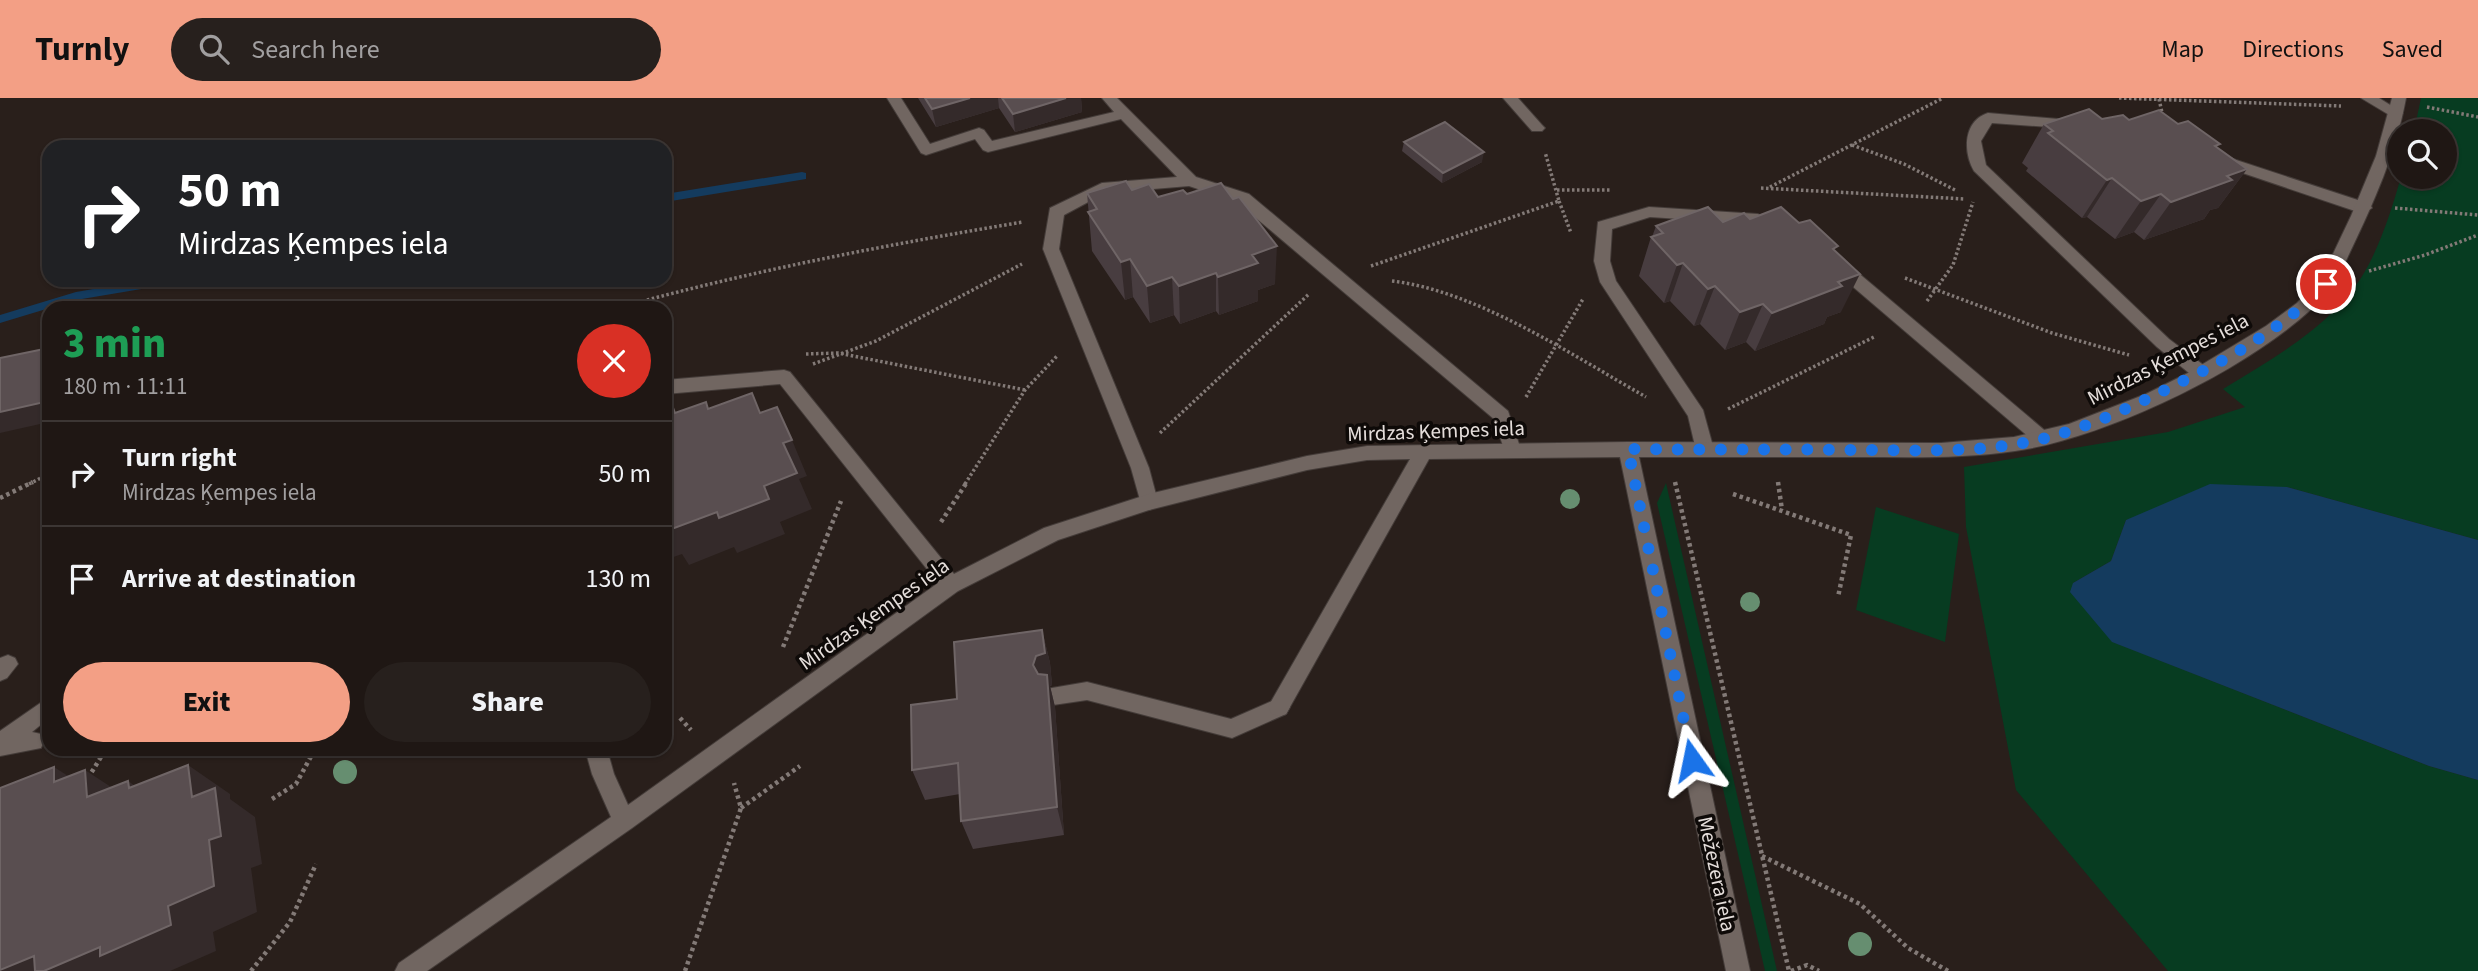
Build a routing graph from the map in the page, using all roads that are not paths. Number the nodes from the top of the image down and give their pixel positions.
1 (894, 98) edge
2 (1109, 98) edge
3 (1510, 98) edge
4 (2368, 98) edge
5 (2398, 104) edge
6 (1123, 114) junction
7 (2091, 125) edge
8 (1537, 128) road end
9 (2205, 155) edge
10 (1191, 181) junction
11 (2364, 208) junction
12 (1772, 223) edge
13 (1824, 253) edge
14 (2200, 372) junction
15 (672, 386) edge
16 (2043, 439) junction
17 (1628, 449) junction
18 (1512, 450) junction
19 (1705, 450) junction
20 (1424, 451) junction
21 (1149, 502) junction
22 (951, 585) junction
23 (1054, 696) dead end
24 (42, 712) edge
25 (33, 741) dead end
26 (0, 745) edge
27 (598, 756) edge
28 (624, 821) junction
29 (407, 971) edge
30 (1738, 971) edge

1 - 6 street
2 - 6 street
3 - 8 street
4 - 5 street
5 - 11 street, Mirdzas Ķempes iela
6 - 10 street
7 - 14 street
9 - 11 street
10 - 18 street
10 - 21 street
11 - 14 street, Mirdzas Ķempes iela
12 - 19 street
13 - 16 street
14 - 16 street, Mirdzas Ķempes iela
15 - 22 street
16 - 19 street, Mirdzas Ķempes iela
17 - 18 street, Mirdzas Ķempes iela
17 - 19 street, Mirdzas Ķempes iela
17 - 30 street, Mežezera iela
18 - 20 street, Mirdzas Ķempes iela
20 - 21 street, Mirdzas Ķempes iela
20 - 23 street
21 - 22 street, Mirdzas Ķempes iela
22 - 28 street, Mirdzas Ķempes iela
24 - 26 street
25 - 26 street
27 - 28 street
28 - 29 street, Mirdzas Ķempes iela

